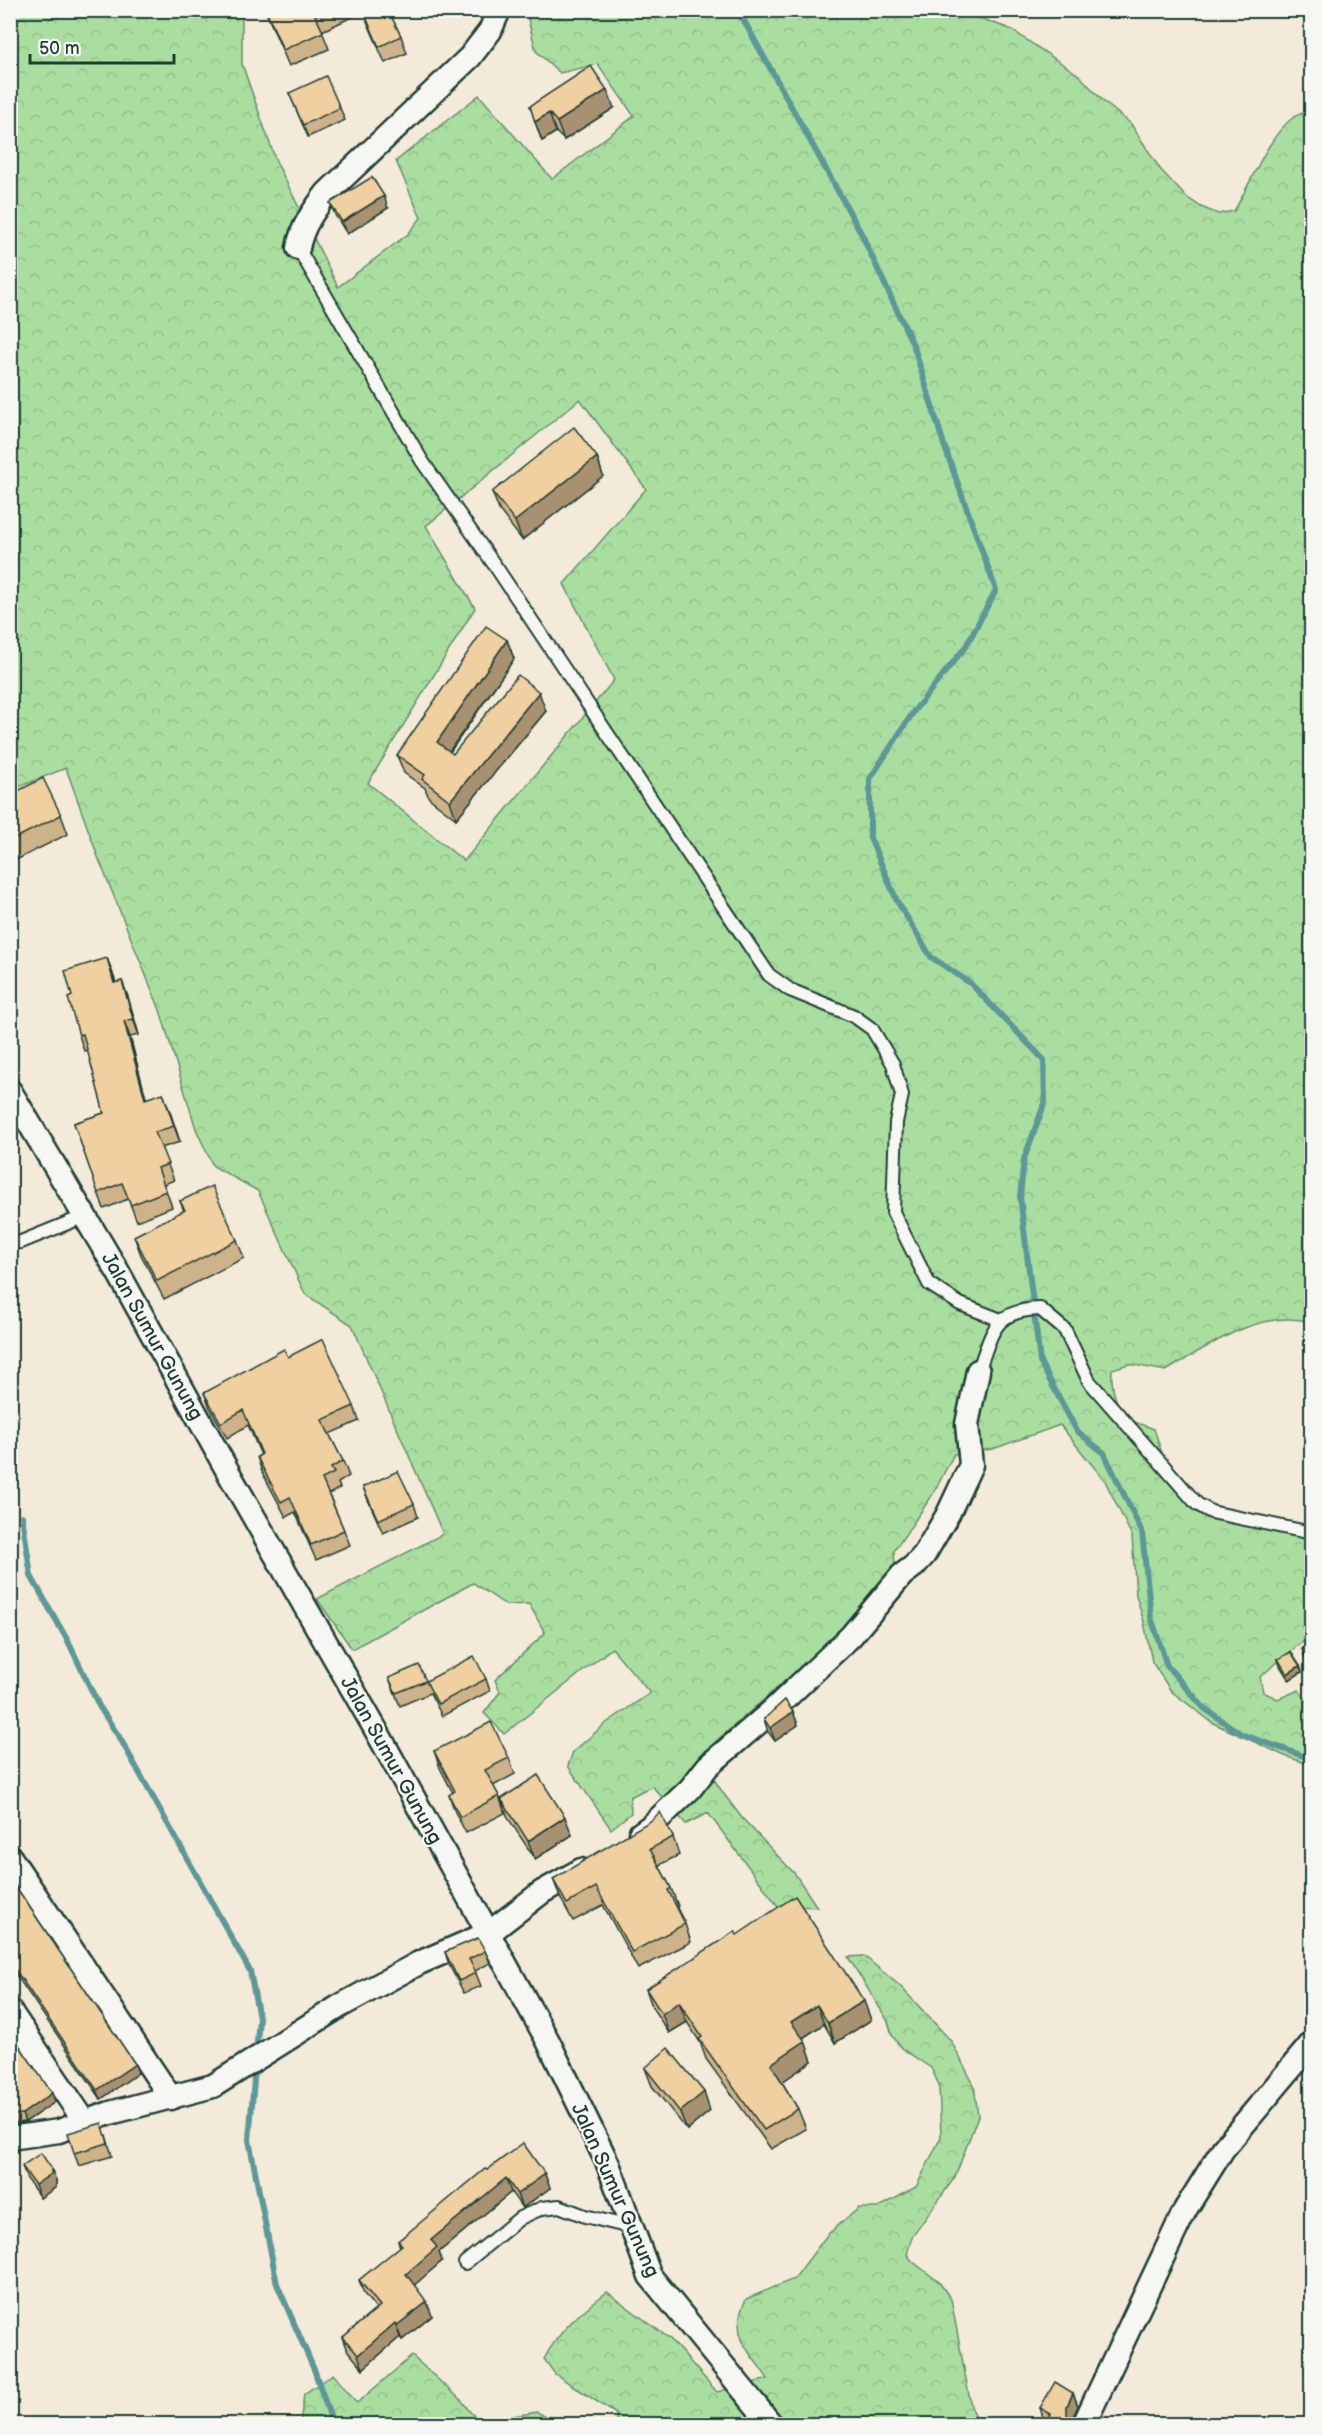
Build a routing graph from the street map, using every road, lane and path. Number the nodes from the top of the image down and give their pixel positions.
1 (499, 10) edge
2 (298, 248) joint
3 (10, 1091) edge
4 (85, 1216) junction
5 (10, 1243) edge
6 (1001, 1320) junction
7 (978, 1371) joint
8 (1311, 1533) edge
9 (624, 1844) edge
10 (10, 1857) edge
11 (597, 1860) edge
12 (489, 1933) junction
13 (10, 2011) edge
14 (1311, 2043) edge
15 (171, 2098) junction
16 (85, 2122) junction
17 (10, 2138) edge
18 (630, 2227) junction
19 (465, 2263) dead end
20 (771, 2424) edge
21 (1084, 2424) edge

1 - 2 street
2 - 6 lane
3 - 4 street, Jalan Sumur Gunung
4 - 5 lane
4 - 12 street, Jalan Sumur Gunung
6 - 7 lane
6 - 8 lane
7 - 9 street
10 - 15 street
11 - 12 street
12 - 15 street
12 - 18 street, Jalan Sumur Gunung
13 - 16 street
14 - 21 street
15 - 16 street
16 - 17 street
18 - 19 lane
18 - 20 street, Jalan Sumur Gunung

